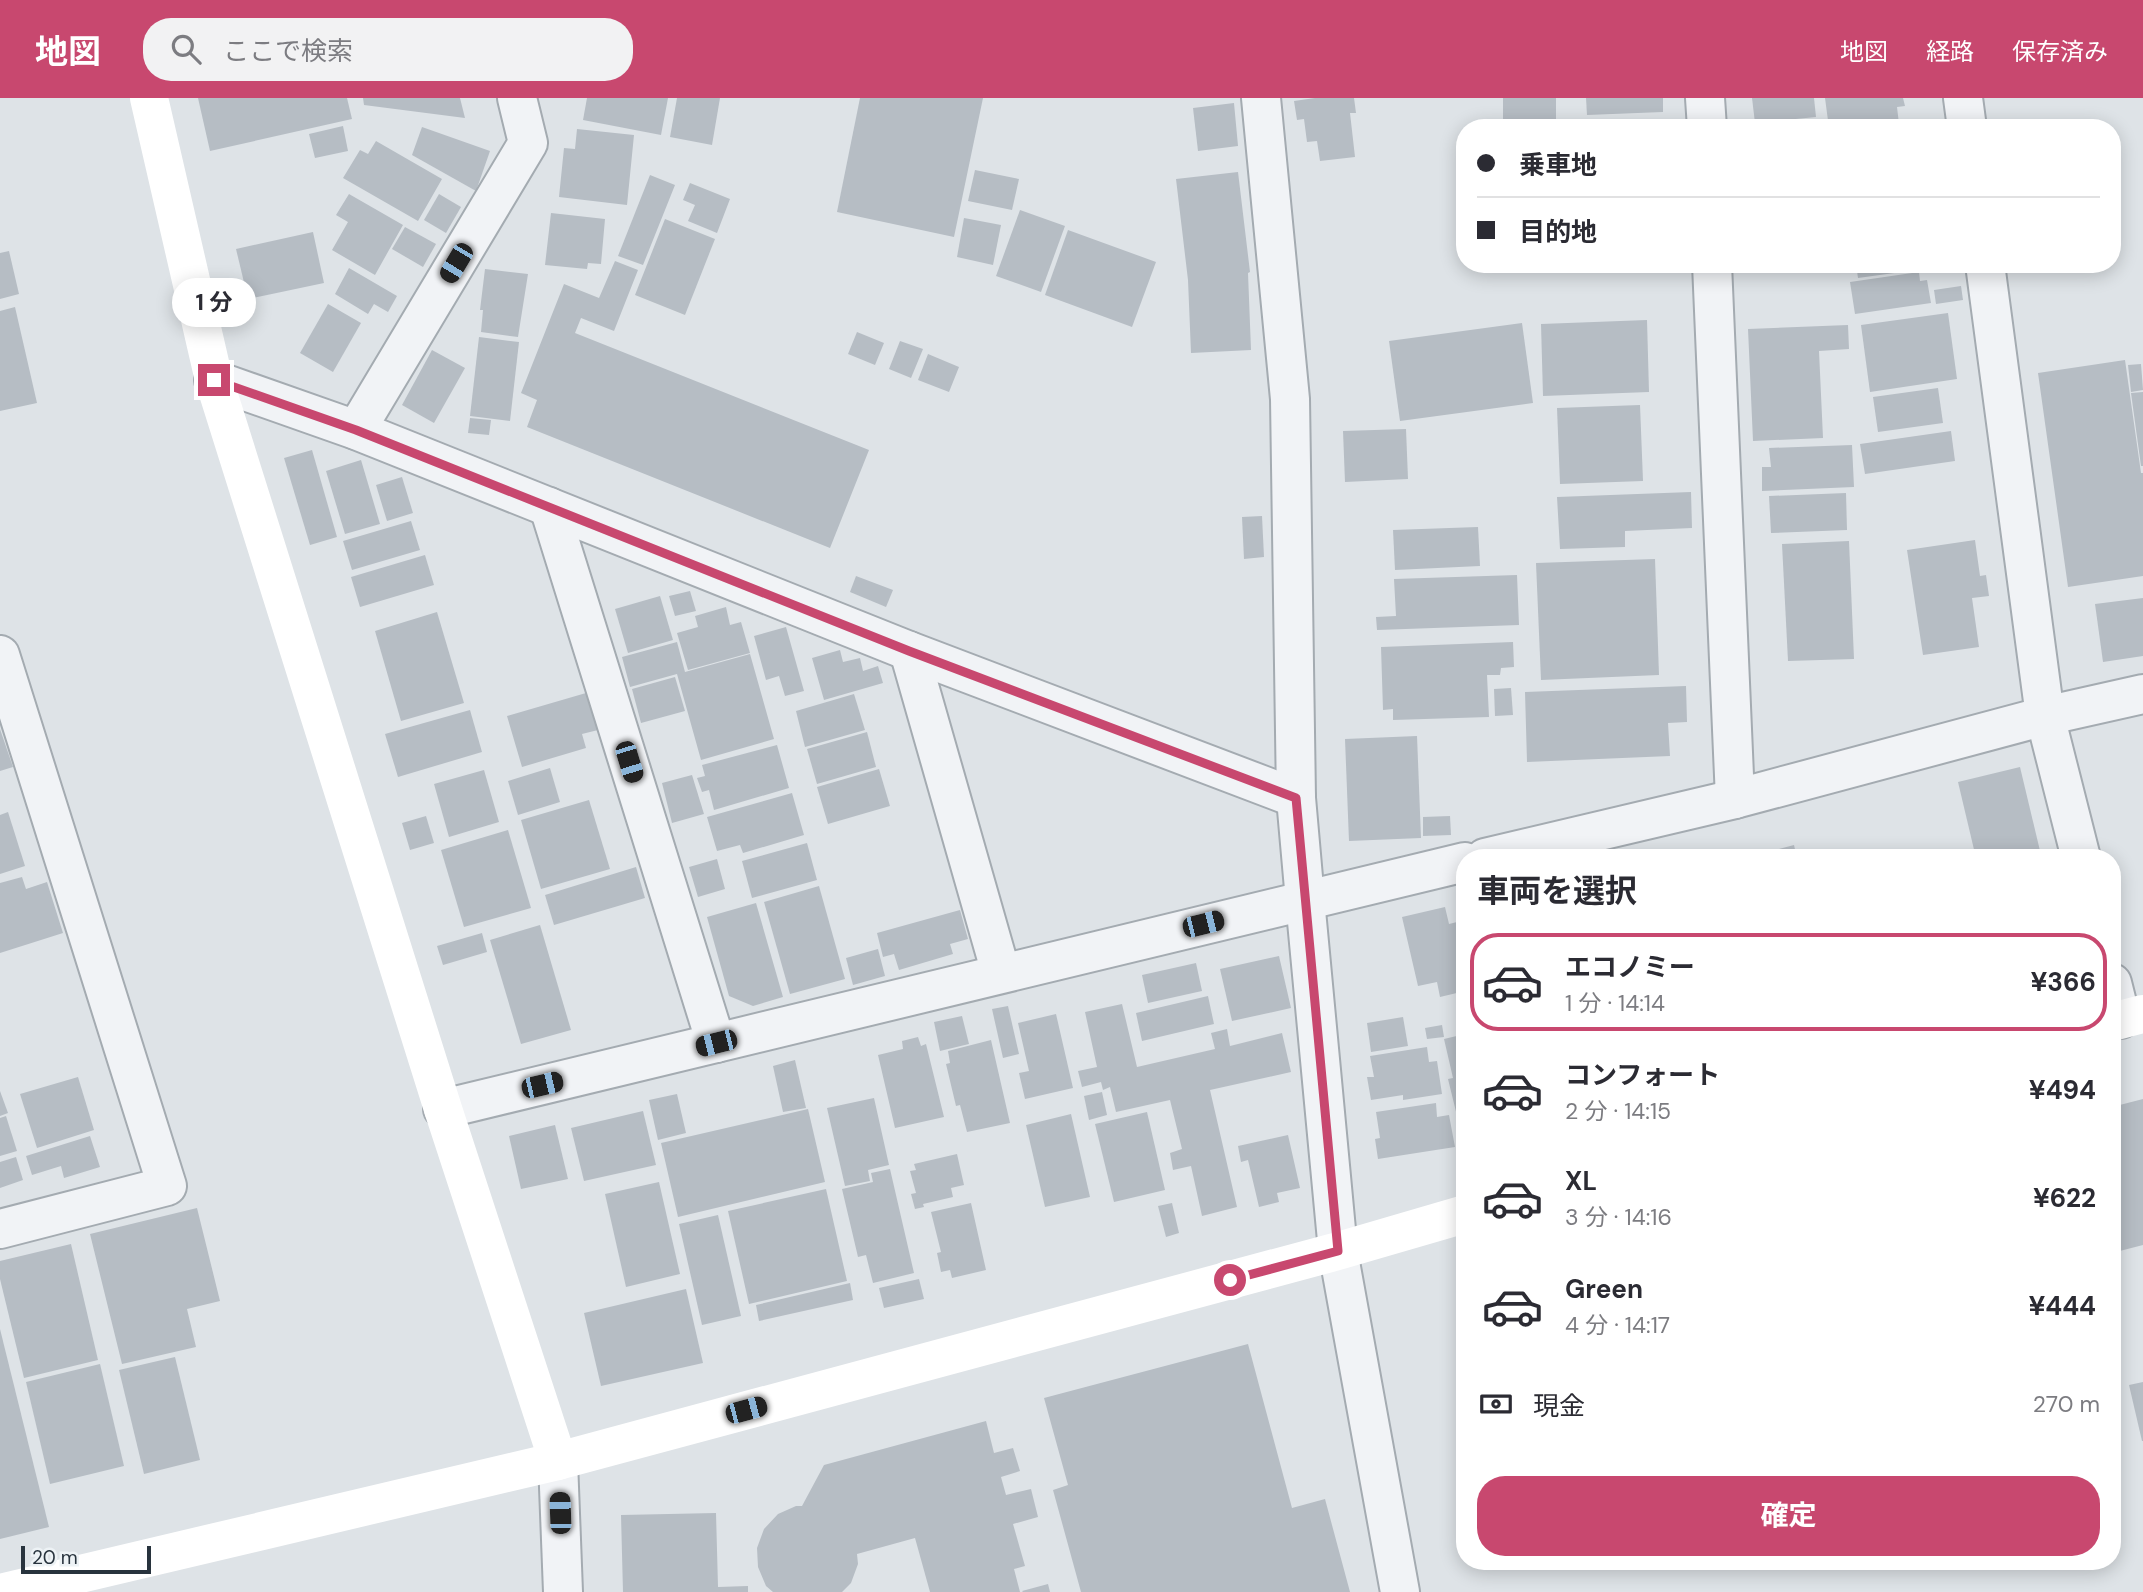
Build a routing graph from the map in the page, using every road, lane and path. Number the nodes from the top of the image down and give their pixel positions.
1 (149, 98) edge
2 (517, 98) edge
3 (1261, 98) edge
4 (1705, 98) edge
5 (1963, 98) edge
6 (1706, 119) edge
7 (1966, 119) edge
8 (1712, 273) edge
9 (1986, 273) edge
10 (214, 380) junction
11 (356, 430) junction
12 (549, 507) junction
13 (909, 651) junction
14 (0, 655) edge
15 (2143, 694) edge
16 (2045, 716) junction
17 (1296, 798) junction
18 (1735, 799) junction
19 (1523, 849) edge
20 (2079, 849) edge
21 (1456, 864) edge
22 (1305, 900) junction
23 (1001, 973) junction
24 (716, 1043) junction
25 (443, 1109) junction
26 (1456, 1217) edge
27 (0, 1230) edge
28 (1338, 1251) junction
29 (558, 1461) junction
30 (4, 1592) edge
31 (563, 1592) edge
32 (1400, 1592) edge

1 - 10 street
2 - 11 street
3 - 17 street
4 - 6 street
5 - 7 street
8 - 18 street
9 - 16 street
10 - 11 street
10 - 25 street
11 - 12 street
12 - 13 street
12 - 24 street
13 - 17 street
13 - 23 street
14 - 27 street
15 - 16 street
16 - 18 street
16 - 20 street
17 - 22 street
18 - 19 street
21 - 22 street
22 - 23 street
22 - 28 street
23 - 24 street
24 - 25 street
25 - 29 street
26 - 28 street
28 - 29 street
28 - 32 street
29 - 30 street
29 - 31 street

